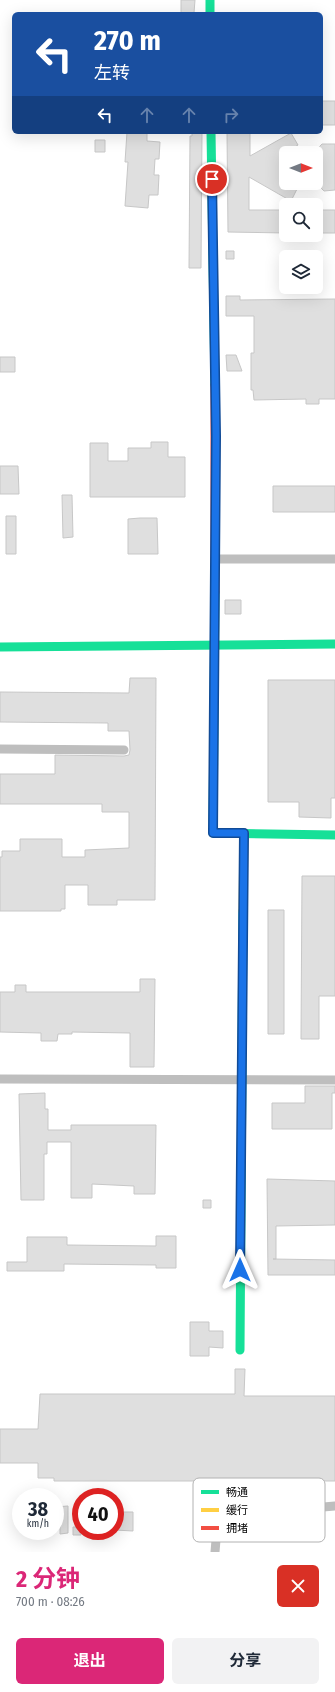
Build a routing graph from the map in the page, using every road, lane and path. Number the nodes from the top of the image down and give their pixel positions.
1 (210, 0) edge
2 (210, 12) edge
3 (212, 134) edge
4 (215, 559) junction
5 (335, 559) edge
6 (335, 644) edge
7 (214, 646) junction
8 (0, 647) edge
9 (0, 749) edge
10 (124, 750) dead end
11 (244, 833) junction
12 (335, 835) edge
13 (0, 1079) edge
14 (242, 1080) junction
15 (335, 1080) edge
16 (240, 1350) dead end
17 (335, 1506) edge
18 (325, 1507) edge
19 (217, 1542) edge
20 (216, 1552) edge

1 - 2 street
3 - 4 street
4 - 5 street
4 - 7 street
6 - 7 street
7 - 8 street
7 - 11 street
9 - 10 street
11 - 12 street
11 - 14 street
13 - 14 street
14 - 15 street
14 - 16 street
17 - 18 street
19 - 20 street

